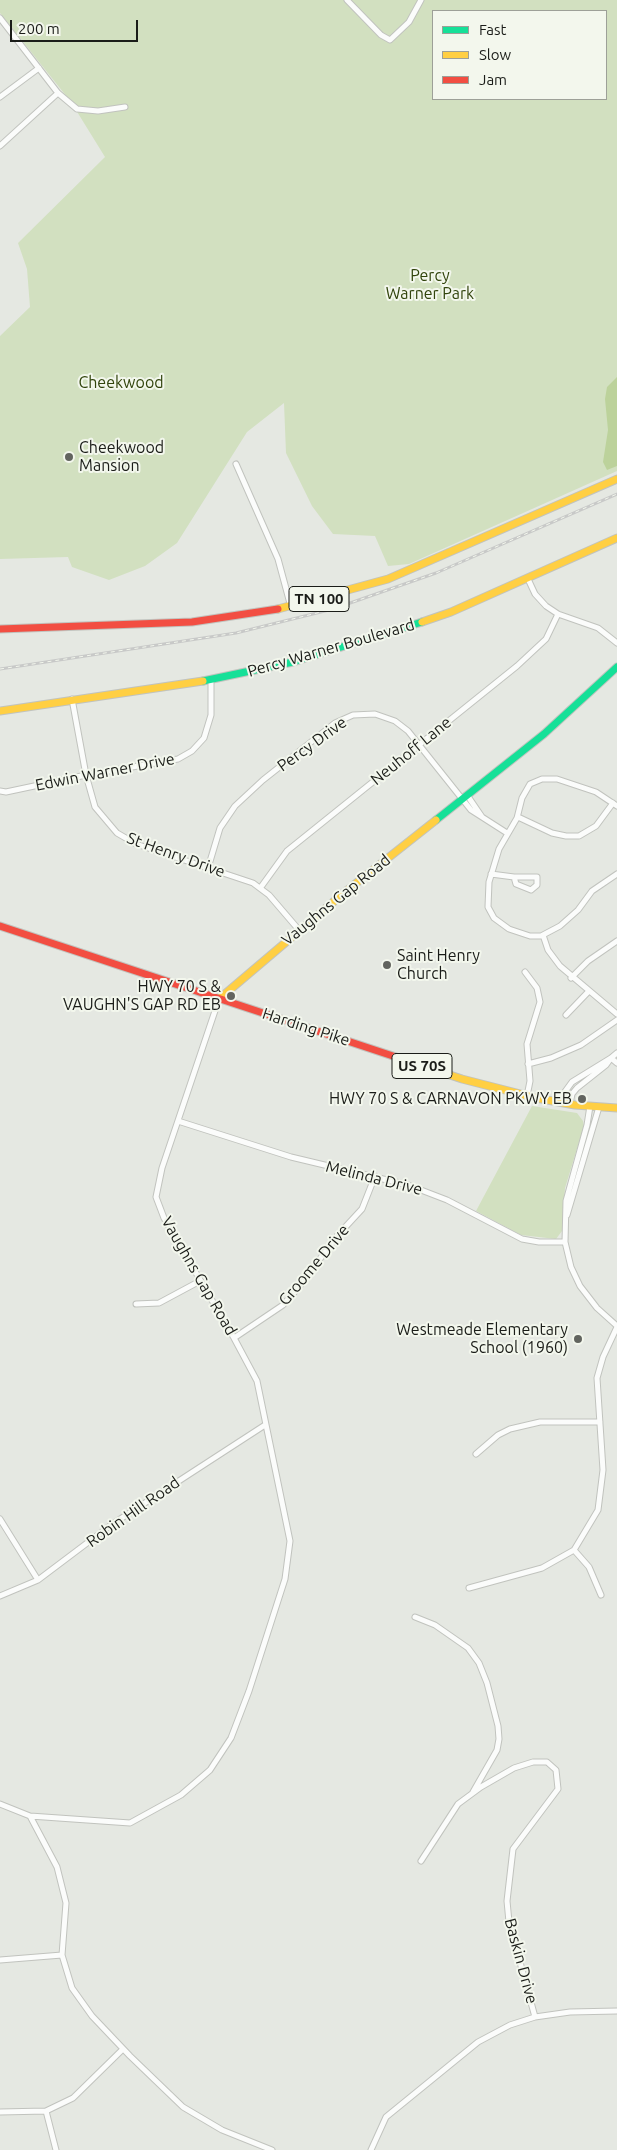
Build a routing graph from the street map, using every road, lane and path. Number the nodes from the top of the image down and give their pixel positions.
1 (347, 0) edge
2 (421, 0) edge
3 (0, 18) edge
4 (39, 68) junction
5 (58, 93) junction
6 (0, 97) edge
7 (125, 106) dead end
8 (0, 146) edge
9 (236, 464) dead end
10 (617, 479) edge
11 (617, 538) edge
12 (528, 579) junction
13 (291, 607) junction
14 (558, 614) junction
15 (0, 629) edge
16 (617, 643) edge
17 (617, 668) edge
18 (211, 680) junction
19 (72, 699) junction
20 (0, 711) edge
21 (420, 743) junction
22 (86, 775) junction
23 (0, 791) edge
24 (464, 796) junction
25 (615, 804) edge
26 (518, 816) junction
27 (507, 833) junction
28 (208, 868) junction
29 (491, 874) junction
30 (617, 874) edge
31 (514, 877) junction
32 (261, 887) junction
33 (0, 926) edge
34 (299, 930) junction
35 (544, 935) junction
36 (617, 941) edge
37 (525, 972) dead end
38 (571, 978) junction
39 (589, 991) junction
40 (219, 999) junction
41 (617, 1014) edge
42 (566, 1015) dead end
43 (617, 1020) edge
44 (617, 1053) edge
45 (611, 1058) junction
46 (617, 1062) edge
47 (528, 1064) junction
48 (527, 1096) junction
49 (560, 1102) junction
50 (570, 1104) junction
51 (590, 1106) junction
52 (599, 1107) junction
53 (616, 1109) edge
54 (178, 1121) junction
55 (375, 1176) junction
56 (564, 1230) junction
57 (565, 1242) junction
58 (200, 1281) junction
59 (136, 1304) dead end
60 (617, 1327) edge
61 (234, 1338) junction
62 (600, 1422) junction
63 (265, 1425) junction
64 (476, 1454) dead end
65 (0, 1519) edge
66 (574, 1550) junction
67 (38, 1580) junction
68 (469, 1588) dead end
69 (601, 1595) dead end
70 (0, 1596) edge
71 (415, 1617) dead end
72 (471, 1794) junction
73 (0, 1804) edge
74 (30, 1816) junction
75 (421, 1861) dead end
76 (62, 1955) junction
77 (0, 1960) edge
78 (617, 2012) edge
79 (536, 2017) junction
80 (123, 2049) junction
81 (46, 2111) junction
82 (0, 2112) edge
83 (56, 2150) edge
84 (272, 2150) edge
85 (371, 2150) edge

1 - 2 street
3 - 4 street
4 - 5 street
4 - 6 street
5 - 7 street
5 - 8 street
9 - 13 street
10 - 13 main road, TN 100
11 - 12 main road, Percy Warner Boulevard
12 - 14 street
12 - 18 main road, Percy Warner Boulevard
13 - 15 main road, TN 100
14 - 16 street
14 - 21 street, Neuhoff Lane
17 - 24 main road, Vaughns Gap Road
18 - 19 main road, Percy Warner Boulevard
18 - 22 street, Edwin Warner Drive
19 - 20 main road, Percy Warner Boulevard
19 - 22 street, St Henry Drive
21 - 24 street, Percy Drive
21 - 28 street, Percy Drive
21 - 32 street, Neuhoff Lane
22 - 23 street, Edwin Warner Drive
22 - 28 street, St Henry Drive
24 - 27 street, Percy Drive
24 - 34 main road, Vaughns Gap Road
25 - 26 street
25 - 26 street
26 - 27 street
27 - 29 street
28 - 32 street, St Henry Drive
29 - 31 street
29 - 35 street
30 - 35 street
31 - 31 street
32 - 34 street, St Henry Drive
33 - 40 main road, Harding Pike / US 70S
34 - 40 main road, Vaughns Gap Road
35 - 38 street
36 - 38 street
37 - 47 street
38 - 39 street
39 - 41 street
39 - 42 street
40 - 48 main road, Harding Pike / US 70S
40 - 54 street, Vaughns Gap Road
43 - 47 street
44 - 45 street
45 - 46 street
45 - 49 street
45 - 50 street
47 - 48 street
48 - 49 main road, Harding Pike / US 70S
49 - 50 main road, Harding Pike / US 70S
50 - 51 main road, Harding Pike / US 70S
51 - 52 main road, Harding Pike / US 70S
51 - 56 street
52 - 53 main road, Harding Pike / US 70S
52 - 56 street
54 - 55 street, Melinda Drive
54 - 58 street, Vaughns Gap Road
55 - 57 street, Melinda Drive
55 - 61 street, Groome Drive
56 - 57 street
57 - 60 street
58 - 59 street
58 - 61 street, Vaughns Gap Road
60 - 62 street
61 - 63 street, Vaughns Gap Road
62 - 64 street
62 - 66 street
63 - 67 street, Robin Hill Road
63 - 74 street, Vaughns Gap Road
65 - 67 street
66 - 68 street
66 - 69 street
67 - 70 street, Robin Hill Road
71 - 72 street
72 - 75 street, Baskin Drive
72 - 79 street, Baskin Drive
73 - 74 street, Vaughns Gap Road
74 - 76 street
76 - 77 street
76 - 80 street
78 - 79 street
79 - 85 street
80 - 81 street
80 - 84 street
81 - 82 street
81 - 83 street

